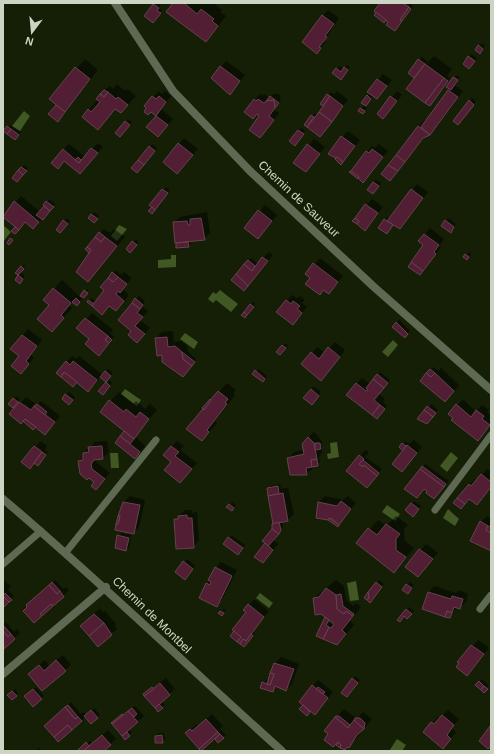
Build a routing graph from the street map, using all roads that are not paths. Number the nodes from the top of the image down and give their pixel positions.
1 (115, 3) edge
2 (491, 390) edge
3 (491, 435) edge
4 (156, 440) dead end
5 (3, 499) edge
6 (435, 510) dead end
7 (41, 531) junction
8 (66, 552) junction
9 (3, 564) edge
10 (106, 587) junction
11 (491, 595) edge
12 (480, 609) dead end
13 (3, 674) edge
14 (282, 751) edge

1 - 2 street, Chemin de Sauveur
3 - 6 lane
4 - 8 lane
5 - 7 street, Chemin de Montbel
7 - 8 street, Chemin de Montbel
7 - 9 lane
8 - 10 street, Chemin de Montbel
10 - 13 street
10 - 14 street, Chemin de Montbel
11 - 12 lane

